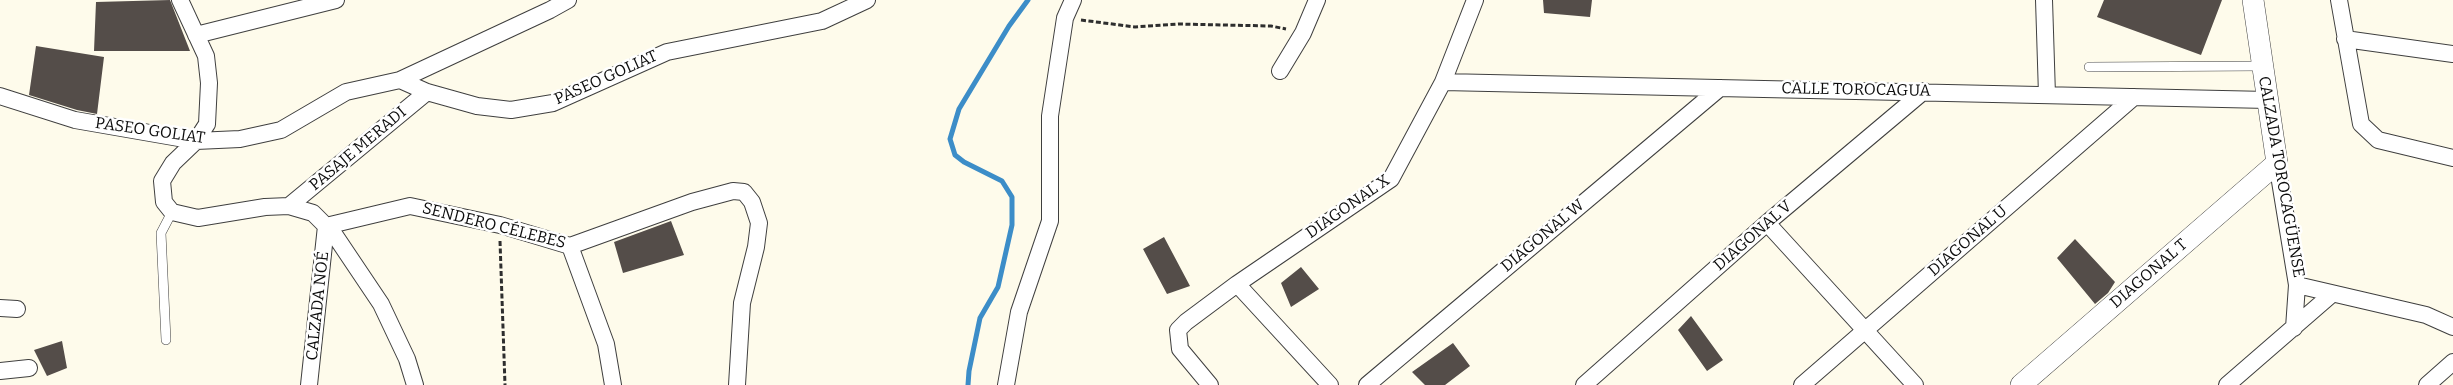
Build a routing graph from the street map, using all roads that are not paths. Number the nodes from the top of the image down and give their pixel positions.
1 (180, 0) edge
2 (336, 0) edge
3 (568, 0) edge
4 (867, 0) edge
5 (1073, 0) edge
6 (1317, 0) edge
7 (1475, 0) edge
8 (2044, 0) edge
9 (2253, 0) edge
10 (2339, 0) edge
11 (196, 35) junction
12 (2345, 39) junction
13 (2453, 54) edge
14 (2263, 66) junction
15 (2089, 67) dead end
16 (1280, 71) dead end
17 (400, 80) junction
18 (1443, 82) junction
19 (1720, 88) junction
20 (1924, 91) junction
21 (427, 92) junction
22 (2047, 95) junction
23 (0, 96) edge
24 (2134, 97) junction
25 (2268, 100) junction
26 (196, 141) junction
27 (2453, 158) edge
28 (2277, 163) junction
29 (289, 206) junction
30 (172, 212) junction
31 (1767, 223) junction
32 (326, 226) junction
33 (570, 246) junction
34 (1237, 284) junction
35 (2297, 284) junction
36 (2332, 294) junction
37 (0, 308) edge
38 (17, 309) dead end
39 (2453, 327) edge
40 (2294, 328) junction
41 (1866, 329) junction
42 (166, 340) dead end
43 (2453, 362) edge
44 (30, 368) dead end
45 (0, 371) edge
46 (309, 385) edge
47 (415, 385) edge
48 (613, 385) edge
49 (737, 385) edge
50 (1006, 385) edge
51 (1210, 385) edge
52 (1330, 385) edge
53 (1367, 385) edge
54 (1584, 385) edge
55 (1802, 385) edge
56 (1915, 385) edge
57 (2021, 385) edge
58 (2227, 385) edge
59 (2427, 385) edge

1 - 11 street
2 - 11 street
3 - 17 street
4 - 21 street, PASEO GOLIAT
5 - 50 street
6 - 16 street
7 - 18 street, DIAGONAL X
8 - 22 street
9 - 14 street, CALZADA TOROCAGÜENSE
10 - 12 street
11 - 26 street
12 - 13 street
12 - 27 street
14 - 15 lane
14 - 25 street, CALZADA TOROCAGÜENSE
17 - 21 street, PASEO GOLIAT
17 - 26 street, PASEO GOLIAT
18 - 19 street, CALLE TOROCAGUA
18 - 34 street, DIAGONAL X
19 - 20 street, CALLE TOROCAGUA
19 - 53 street, DIAGONAL W
20 - 22 street, CALLE TOROCAGUA
20 - 31 street, DIAGONAL V
21 - 29 street, PASAJE MERADI
22 - 24 street, CALLE TOROCAGUA
23 - 26 street, PASEO GOLIAT
24 - 25 street, CALLE TOROCAGUA
24 - 41 street, DIAGONAL U
25 - 28 street, CALZADA TOROCAGÜENSE
26 - 30 street
28 - 35 street, CALZADA TOROCAGÜENSE
28 - 57 street, DIAGONAL T
29 - 30 street
29 - 32 street
30 - 42 lane
31 - 41 street
31 - 54 street, DIAGONAL V
32 - 33 street, SENDERO CÉLEBES
32 - 46 street, CALZADA NOÉ
32 - 47 street
33 - 48 street
33 - 49 street, SENDERO CÉLEBES
34 - 51 street, DIAGONAL X
34 - 52 street
35 - 36 street, CALZADA TOROCAGÜENSE
35 - 40 street
36 - 39 street, CALZADA TOROCAGÜENSE
36 - 40 street
37 - 38 street
40 - 58 street
41 - 55 street, DIAGONAL U
41 - 56 street
43 - 59 street
44 - 45 street

